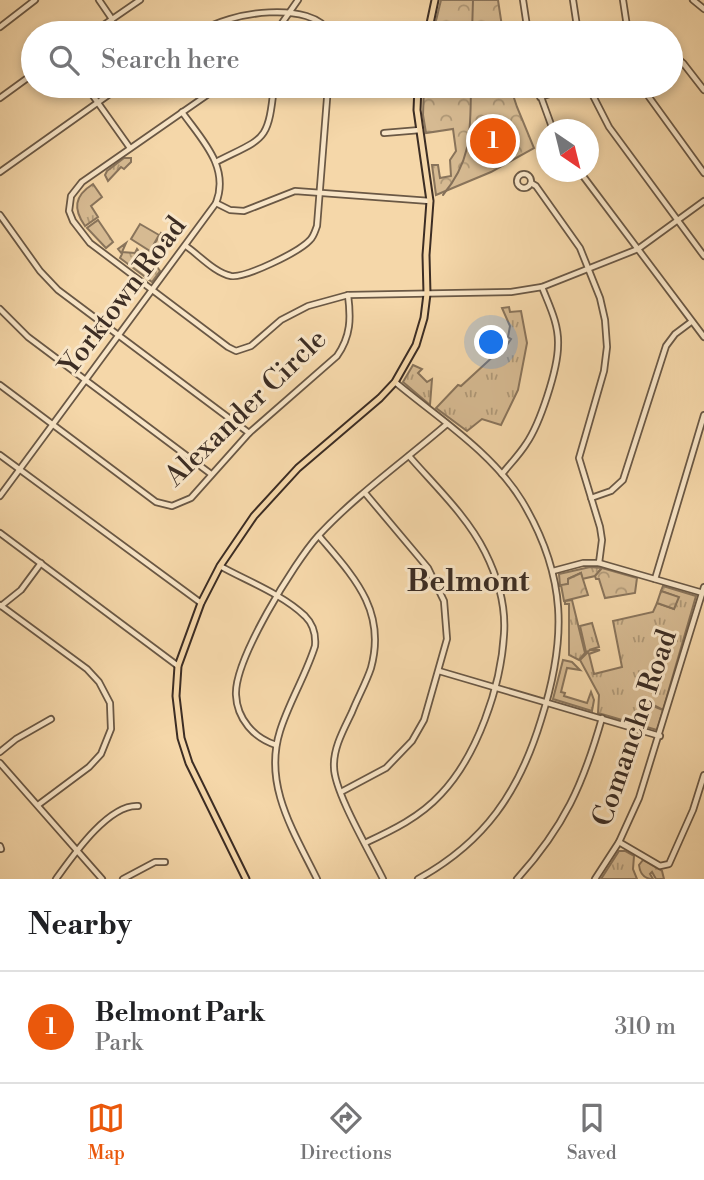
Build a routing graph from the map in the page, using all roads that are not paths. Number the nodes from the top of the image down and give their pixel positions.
1 (35, 0) edge
2 (99, 0) edge
3 (140, 0) edge
4 (435, 0) edge
5 (523, 0) edge
6 (573, 0) edge
7 (623, 0) edge
8 (693, 0) edge
9 (297, 1) edge
10 (286, 3) dead end
11 (303, 5) dead end
12 (257, 6) dead end
13 (704, 9) edge
14 (320, 16) dead end
15 (112, 19) junction
16 (109, 21) edge
17 (217, 21) edge
18 (283, 21) edge
19 (323, 21) edge
20 (431, 21) edge
21 (526, 21) edge
22 (577, 21) edge
23 (626, 21) edge
24 (0, 27) edge
25 (683, 63) edge
26 (21, 83) edge
27 (704, 90) edge
28 (0, 98) edge
29 (95, 98) edge
30 (104, 98) edge
31 (202, 98) edge
32 (273, 98) edge
33 (327, 98) edge
34 (418, 98) edge
35 (540, 98) edge
36 (594, 98) edge
37 (650, 98) edge
38 (98, 102) junction
39 (182, 112) junction
40 (549, 119) edge
41 (420, 130) junction
42 (384, 133) dead end
43 (130, 148) junction
44 (216, 162) junction
45 (0, 172) edge
46 (704, 173) edge
47 (588, 182) edge
48 (531, 183) dead end
49 (319, 193) junction
50 (430, 201) junction
51 (704, 201) edge
52 (216, 204) junction
53 (0, 215) edge
54 (678, 221) junction
55 (186, 246) junction
56 (638, 249) junction
57 (704, 256) edge
58 (589, 270) junction
59 (542, 287) junction
60 (152, 290) junction
61 (427, 294) junction
62 (348, 295) junction
63 (0, 309) edge
64 (691, 321) junction
65 (118, 336) junction
66 (704, 337) edge
67 (86, 381) junction
68 (395, 382) junction
69 (0, 385) edge
70 (704, 415) edge
71 (447, 424) junction
72 (53, 425) junction
73 (249, 433) junction
74 (0, 455) edge
75 (409, 456) junction
76 (19, 470) junction
77 (212, 474) junction
78 (502, 474) junction
79 (365, 493) junction
80 (0, 495) edge
81 (591, 498) junction
82 (0, 533) edge
83 (319, 536) junction
84 (41, 563) junction
85 (599, 563) junction
86 (220, 566) junction
87 (552, 571) junction
88 (655, 579) junction
89 (703, 591) edge
90 (276, 596) junction
91 (201, 603) junction
92 (0, 606) edge
93 (178, 666) junction
94 (439, 671) junction
95 (494, 687) junction
96 (547, 703) junction
97 (602, 718) junction
98 (51, 719) dead end
99 (660, 736) junction
100 (276, 745) junction
101 (0, 752) edge
102 (0, 763) edge
103 (704, 775) edge
104 (340, 792) junction
105 (38, 805) junction
106 (138, 806) dead end
107 (619, 842) junction
108 (365, 843) junction
109 (77, 848) junction
110 (165, 862) dead end
111 (56, 879) edge
112 (102, 879) edge
113 (123, 879) edge
114 (246, 879) edge
115 (317, 879) edge
116 (383, 879) edge
117 (418, 879) edge
118 (517, 879) edge
119 (596, 879) edge

1 - 24 street
2 - 15 street
3 - 15 street
4 - 20 main road
5 - 21 street
6 - 22 street
7 - 23 street
8 - 13 street
9 - 10 street
9 - 11 street
9 - 18 street
12 - 17 street
14 - 19 street
15 - 16 street
25 - 27 street
26 - 28 street
29 - 38 street
30 - 38 street
31 - 39 street
32 - 44 street
33 - 49 street
34 - 41 main road
35 - 40 street
36 - 54 street
37 - 46 street
38 - 43 street
38 - 45 street
39 - 43 street
39 - 44 street
41 - 42 street
41 - 50 main road
43 - 60 street
44 - 52 street, Yorktown Road
47 - 56 street
48 - 58 street
49 - 50 street
49 - 52 street
49 - 55 street
50 - 61 main road
51 - 54 street
52 - 55 street, Yorktown Road
53 - 65 street
54 - 56 street
54 - 57 street
55 - 60 street, Yorktown Road
56 - 58 street
56 - 64 street
58 - 59 street
58 - 81 street
59 - 61 street
59 - 78 street
60 - 62 street
60 - 65 street, Yorktown Road
61 - 62 street
61 - 68 main road
62 - 73 street, Alexander Circle
63 - 67 street
64 - 66 street
64 - 81 street
65 - 67 street, Yorktown Road
65 - 73 street
67 - 72 street, Yorktown Road
67 - 77 street
68 - 71 street
68 - 86 main road
69 - 72 street, Alexander Circle
70 - 88 street
71 - 75 street
71 - 78 street
72 - 76 street, Yorktown Road
72 - 77 street, Alexander Circle
73 - 77 street, Alexander Circle
74 - 76 street
75 - 79 street
75 - 95 street
76 - 80 street, Yorktown Road
76 - 91 street
78 - 87 street
79 - 83 street
79 - 94 street
81 - 85 street
82 - 84 street
83 - 90 street
83 - 104 street
84 - 92 street
84 - 93 street
85 - 87 street
85 - 88 street
86 - 90 street
86 - 91 main road
87 - 96 street
88 - 89 street
89 - 99 street, Comanche Road
90 - 100 street
90 - 100 street
91 - 93 main road
92 - 105 street
93 - 114 main road
94 - 95 street
94 - 104 street
95 - 96 street
95 - 108 street
96 - 97 street
96 - 117 street
97 - 99 street
97 - 118 street
98 - 101 street
99 - 107 street, Comanche Road
100 - 115 street
102 - 105 street
103 - 107 street
104 - 108 street
105 - 109 street
106 - 109 street
107 - 119 street, Comanche Road
108 - 116 street
109 - 111 street
109 - 112 street
110 - 113 street

